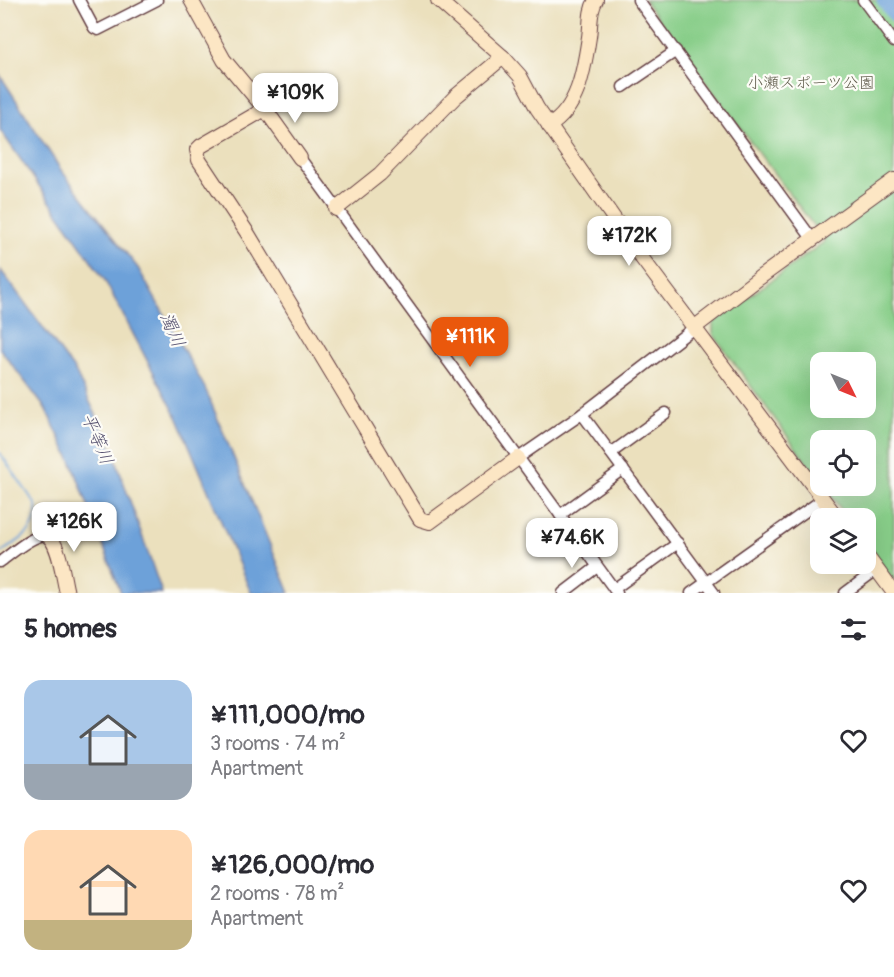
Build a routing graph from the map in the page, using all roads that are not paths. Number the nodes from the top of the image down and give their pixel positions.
1 (79, 0) edge
2 (157, 0) edge
3 (191, 0) edge
4 (438, 0) edge
5 (596, 0) edge
6 (638, 0) edge
7 (863, 0) edge
8 (894, 42) edge
9 (676, 51) junction
10 (503, 57) junction
11 (623, 87) dead end
12 (265, 109) junction
13 (549, 126) junction
14 (300, 158) joint
15 (894, 180) edge
16 (336, 209) junction
17 (813, 240) junction
18 (695, 327) junction
19 (666, 412) dead end
20 (582, 414) junction
21 (611, 453) junction
22 (519, 458) junction
23 (623, 469) junction
24 (824, 499) junction
25 (830, 508) edge
26 (560, 515) junction
27 (48, 536) joint
28 (678, 543) junction
29 (0, 562) edge
30 (597, 567) junction
31 (876, 570) edge
32 (871, 574) edge
33 (705, 582) junction
34 (615, 591) edge
35 (67, 593) edge
36 (563, 593) edge
37 (691, 593) edge
38 (714, 593) edge
39 (845, 593) edge
40 (894, 593) edge

1 - 2 street
3 - 12 street
4 - 10 street
5 - 13 street
6 - 9 street
7 - 8 street
9 - 11 street
9 - 17 street
10 - 13 street
10 - 16 street
12 - 14 street
12 - 22 street
13 - 18 street
14 - 16 street
15 - 17 street
16 - 22 street
17 - 18 street
18 - 20 street
18 - 24 street
19 - 21 street
20 - 21 street
20 - 22 street
21 - 23 street
22 - 26 street
23 - 26 street
23 - 28 street
24 - 25 street
24 - 33 street
26 - 30 street
27 - 29 street
27 - 35 street
28 - 33 street
28 - 34 street
30 - 34 street
30 - 36 street
31 - 40 street
32 - 39 street
33 - 37 street
33 - 38 street

